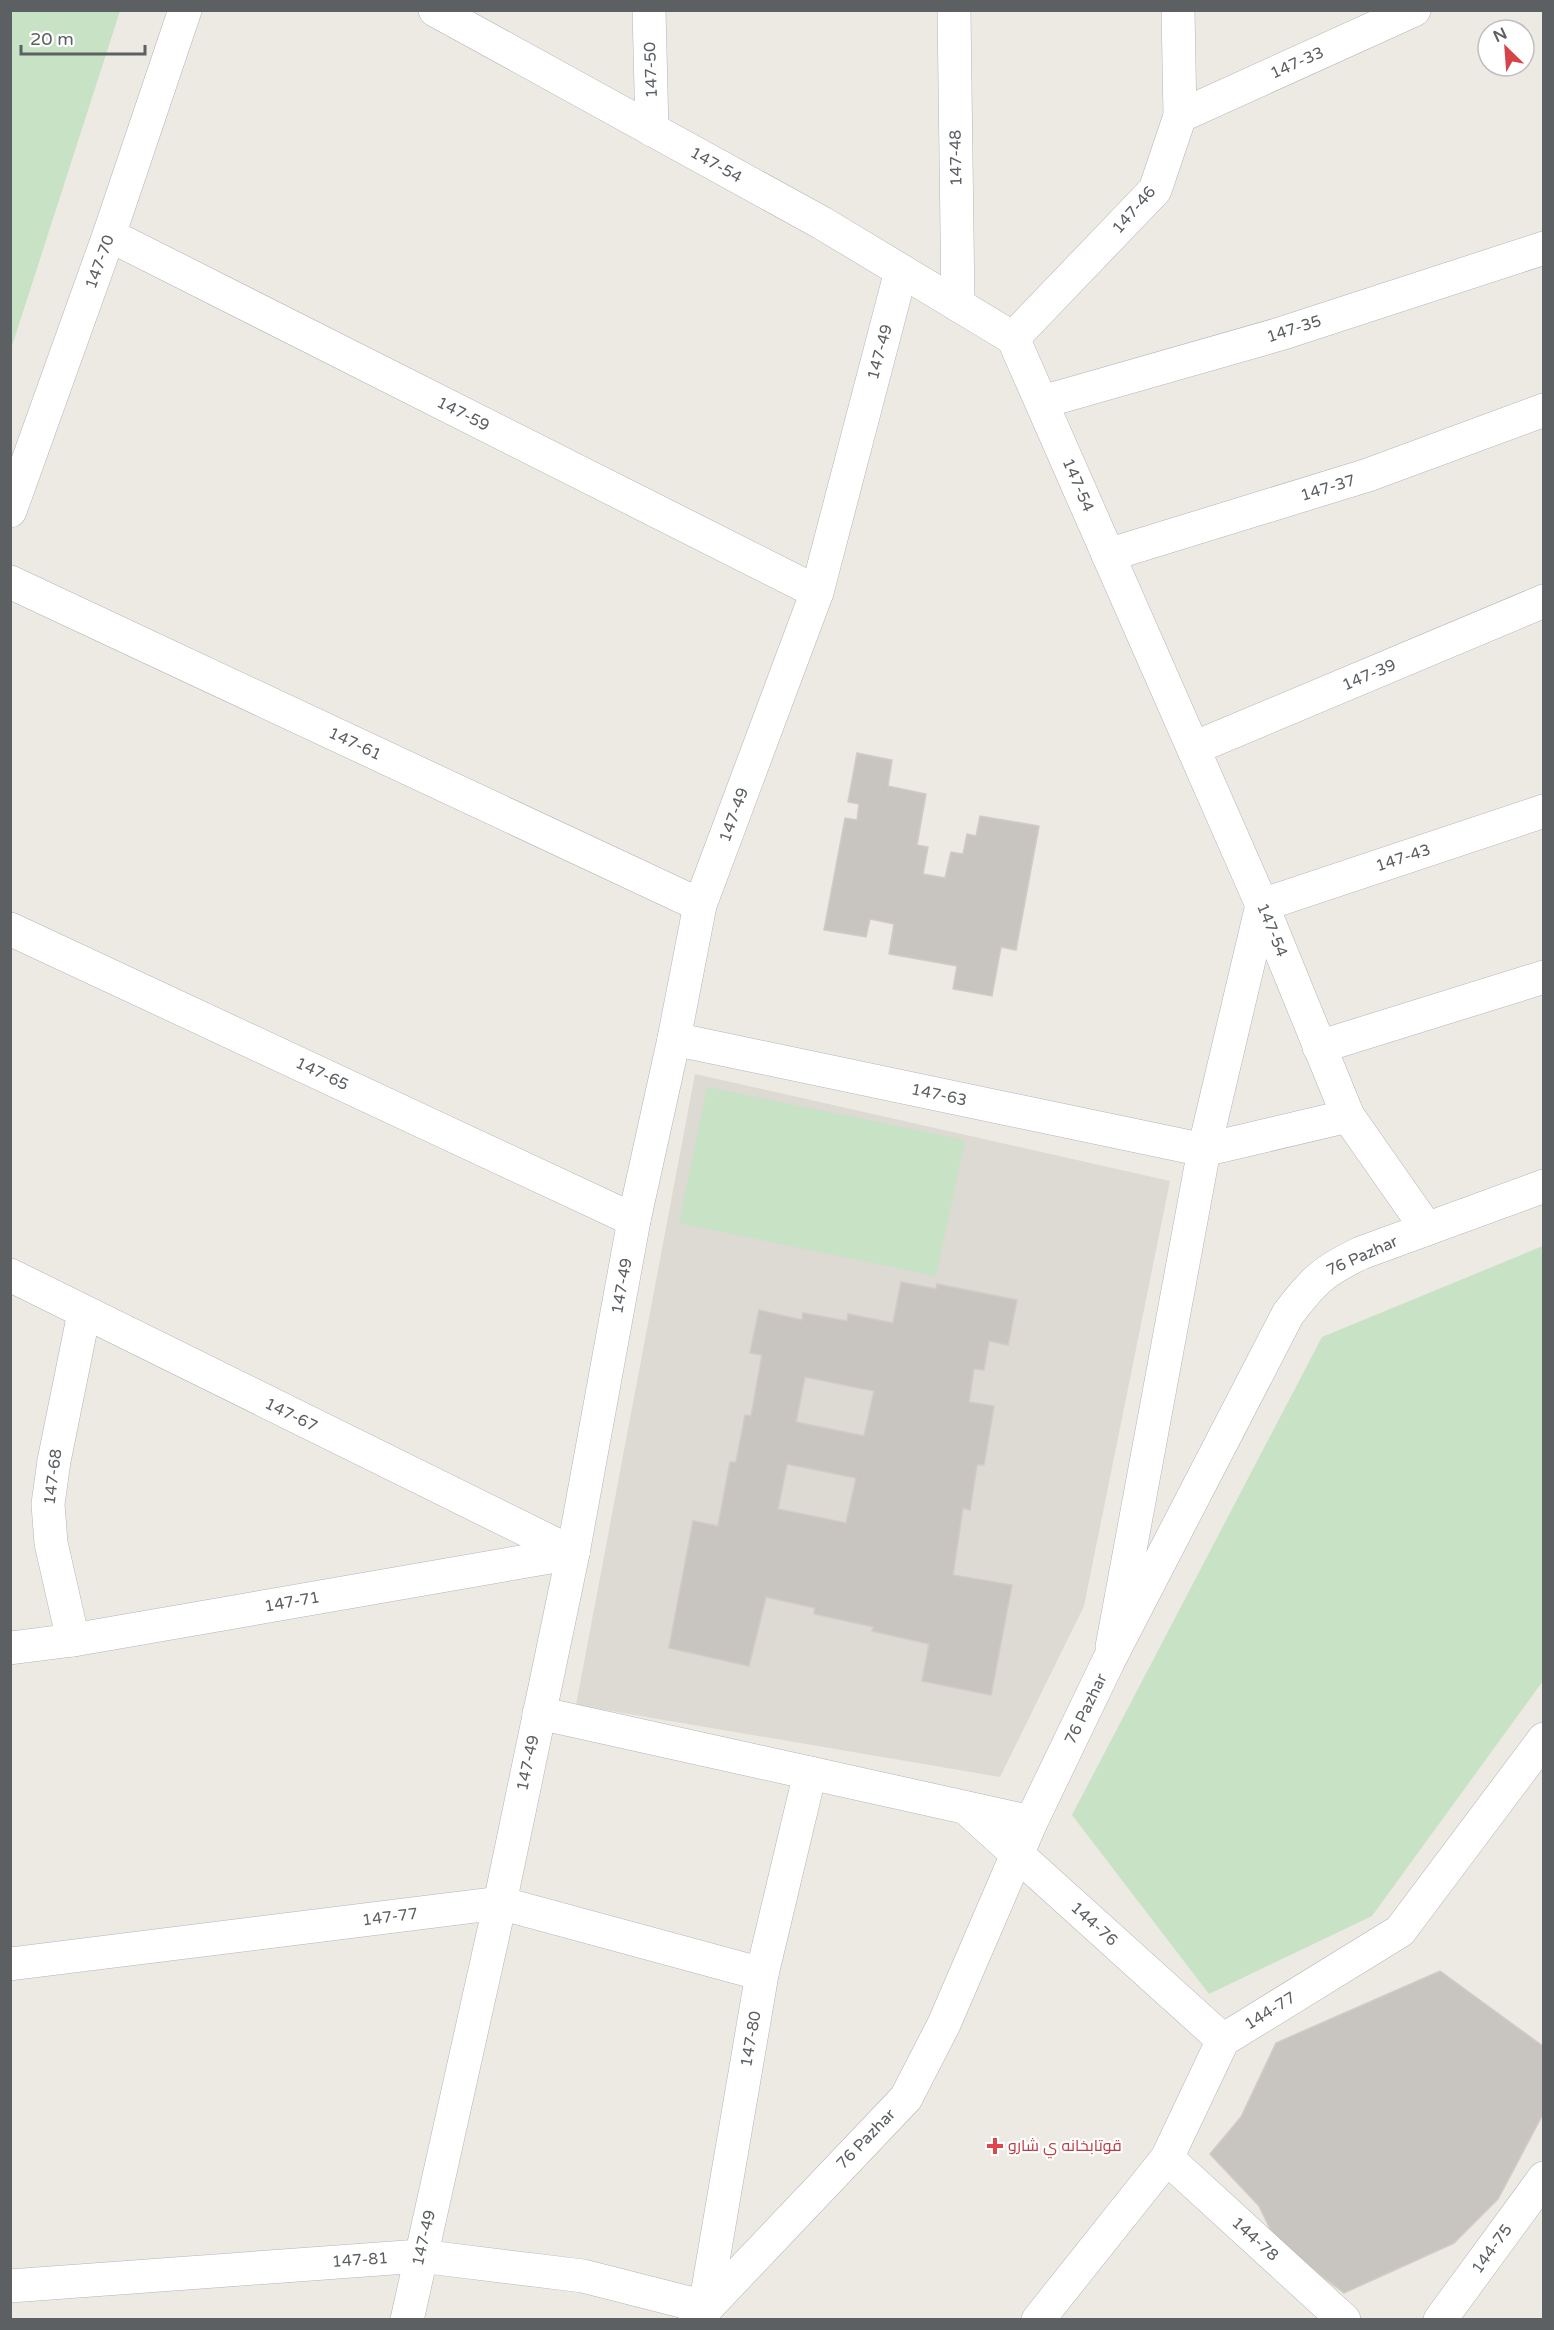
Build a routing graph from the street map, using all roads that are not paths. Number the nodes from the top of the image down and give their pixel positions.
1 (185, 10) edge
2 (435, 10) edge
3 (649, 10) edge
4 (954, 10) edge
5 (1178, 10) edge
6 (1414, 10) edge
7 (1180, 116) junction
8 (652, 130) junction
9 (110, 235) junction
10 (1544, 248) edge
11 (901, 271) junction
12 (958, 305) junction
13 (1013, 338) junction
14 (1042, 402) junction
15 (1544, 410) edge
16 (10, 511) edge
17 (1108, 555) junction
18 (10, 582) edge
19 (817, 592) junction
20 (1544, 601) edge
21 (1194, 748) junction
22 (1544, 811) edge
23 (700, 905) junction
24 (1262, 905) junction
25 (10, 929) edge
26 (1544, 977) edge
27 (674, 1039) junction
28 (1319, 1047) junction
29 (1348, 1116) junction
30 (1204, 1150) junction
31 (1544, 1186) edge
32 (634, 1220) junction
33 (1427, 1229) junction
34 (10, 1275) edge
35 (84, 1313) junction
36 (573, 1553) junction
37 (73, 1640) junction
38 (10, 1648) edge
39 (1109, 1660) junction
40 (538, 1713) junction
41 (1541, 1748) edge
42 (810, 1773) junction
43 (964, 1807) junction
44 (1031, 1822) junction
45 (1017, 1854) junction
46 (500, 1903) junction
47 (10, 1964) edge
48 (762, 1974) junction
49 (1223, 2040) junction
50 (1167, 2158) junction
51 (1544, 2178) edge
52 (420, 2256) junction
53 (10, 2286) edge
54 (700, 2313) edge
55 (407, 2319) edge
56 (1038, 2319) edge
57 (1344, 2319) edge
58 (1440, 2319) edge

1 - 9 street, 147-70
2 - 8 street, 147-54
3 - 8 street, 147-50
4 - 12 street, 147-48
5 - 7 street, 147-46
6 - 7 street, 147-33
7 - 13 street, 147-46
8 - 11 street, 147-54
9 - 16 street, 147-70
9 - 19 street, 147-59
10 - 14 street, 147-35
11 - 12 street, 147-54
11 - 19 street, 147-49
12 - 13 street, 147-54
13 - 14 street, 147-54
14 - 17 street, 147-54
15 - 17 street, 147-37
17 - 21 street, 147-54
18 - 23 street, 147-61
19 - 23 street, 147-49
20 - 21 street, 147-39
21 - 24 street, 147-54
22 - 24 street, 147-43
23 - 27 street, 147-49
24 - 28 street, 147-54
24 - 30 street
25 - 32 street, 147-65
26 - 28 street
27 - 30 street, 147-63
27 - 32 street, 147-49
28 - 29 street, 147-54
29 - 30 street
29 - 33 street, 147-54
30 - 39 street
31 - 33 street, 76 Pazhar
32 - 36 street, 147-49
33 - 39 street, 76 Pazhar
34 - 35 street, 147-67
35 - 36 street, 147-67
35 - 37 street, 147-68
36 - 37 street, 147-71
36 - 40 street, 147-49
37 - 38 street, 147-71
39 - 44 street, 76 Pazhar
40 - 42 street
40 - 46 street, 147-49
41 - 49 street, 144-77
42 - 43 street
42 - 48 street, 147-80
43 - 44 street
43 - 45 street, 144-76
44 - 45 street, 76 Pazhar
45 - 49 street, 144-76
45 - 54 street, 76 Pazhar
46 - 47 street, 147-77
46 - 48 street, 147-77
46 - 52 street, 147-49
48 - 54 street, 147-80
49 - 50 street
50 - 56 street
50 - 57 street, 144-78
51 - 58 street, 144-75
52 - 53 street, 147-81
52 - 54 street, 147-81
52 - 55 street, 147-49

